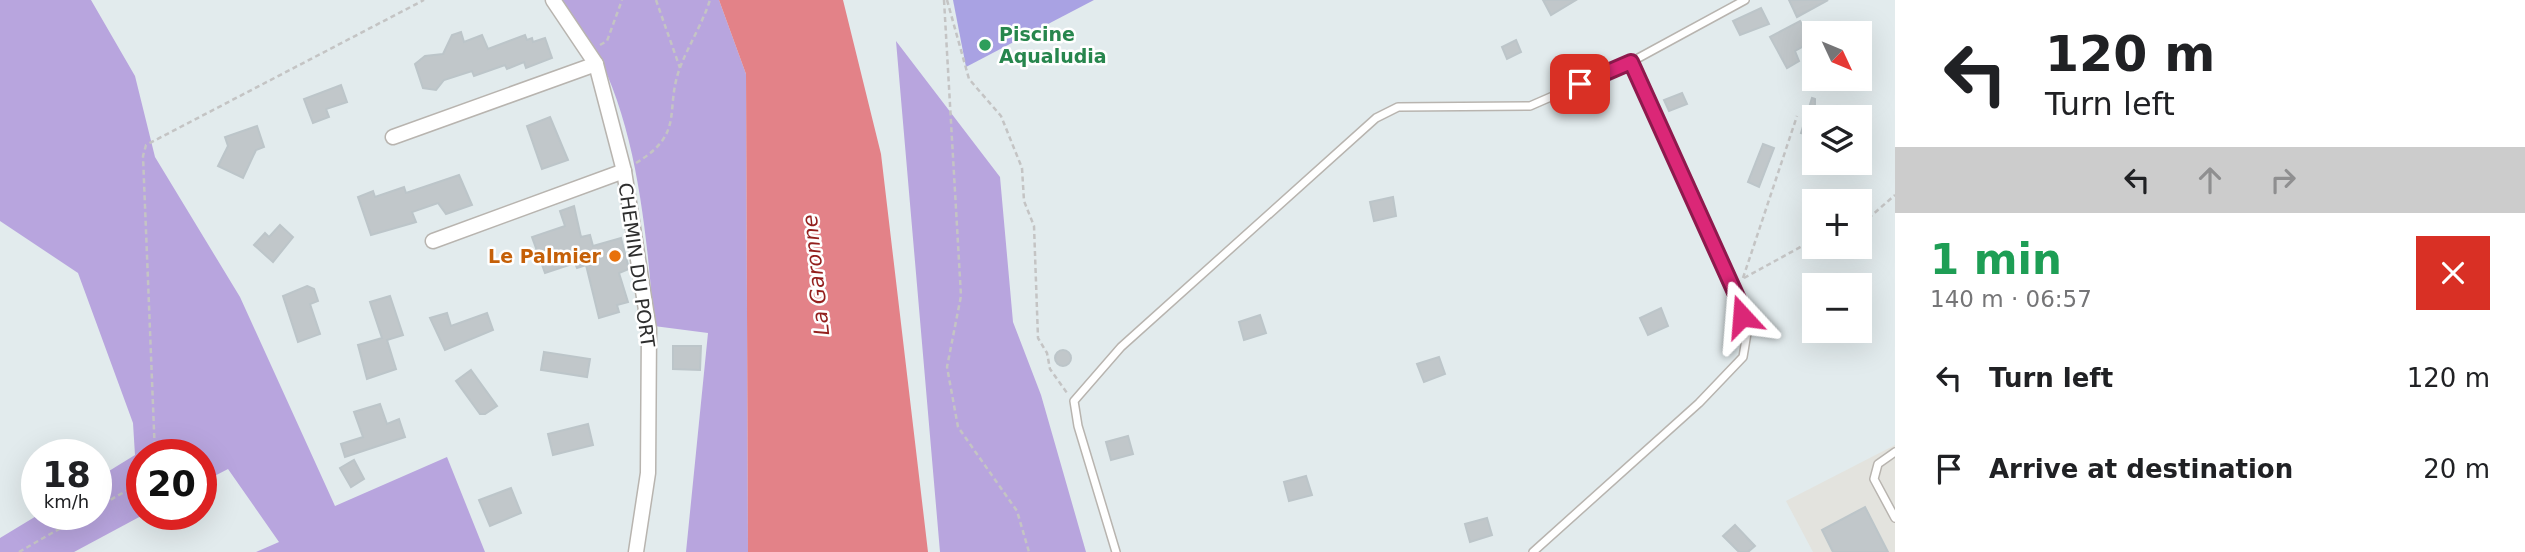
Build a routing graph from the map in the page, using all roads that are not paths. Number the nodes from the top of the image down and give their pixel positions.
1 (553, 0) edge
2 (1745, 0) edge
3 (592, 58) junction
4 (1631, 62) junction
5 (393, 137) dead end
6 (624, 171) junction
7 (433, 241) dead end
8 (1895, 452) edge
9 (1895, 518) edge
10 (636, 552) edge
11 (1116, 552) edge
12 (1533, 552) edge

1 - 3 street, CHEMIN DU PORT
2 - 4 lane
3 - 5 street
3 - 6 street, CHEMIN DU PORT
4 - 11 lane
4 - 12 lane
6 - 7 street
6 - 10 street, CHEMIN DU PORT
8 - 9 lane

